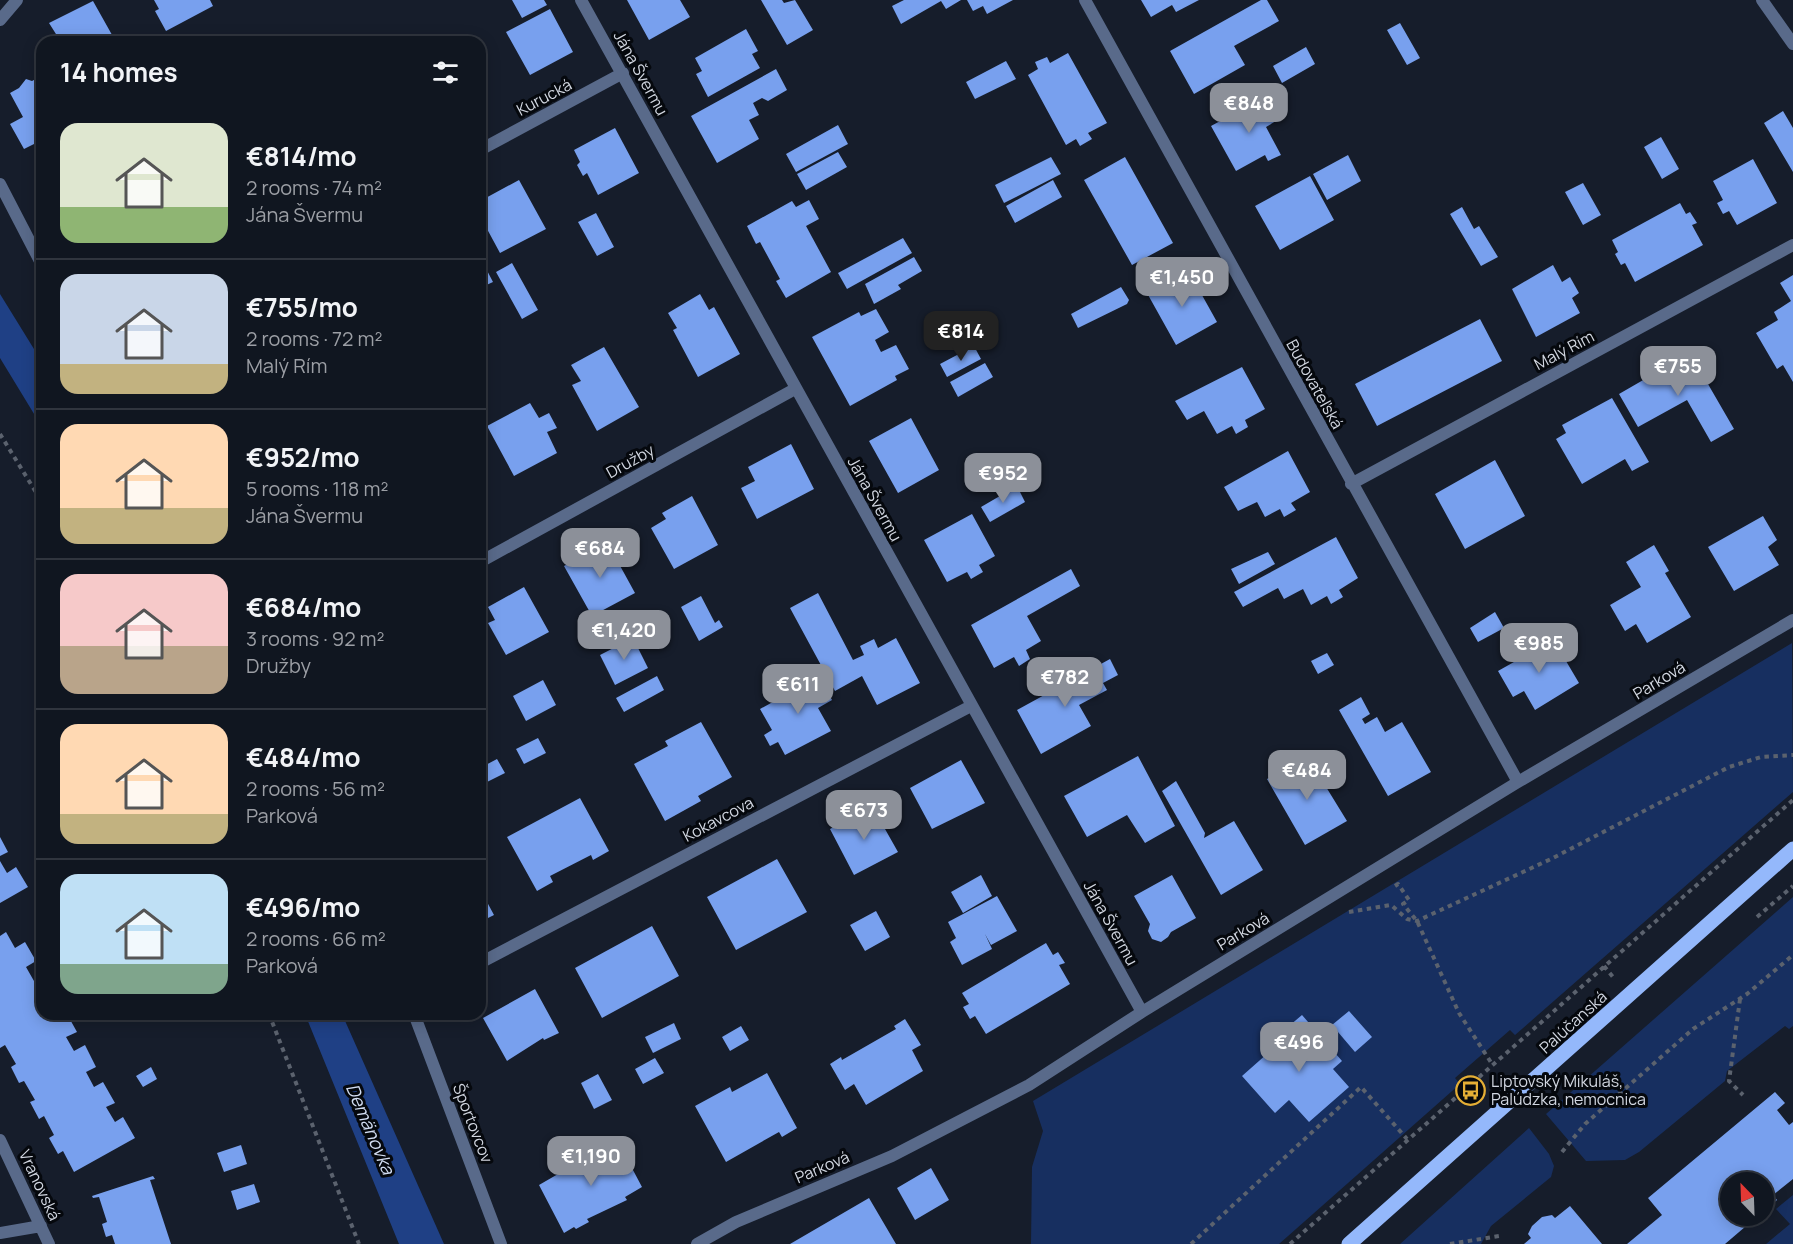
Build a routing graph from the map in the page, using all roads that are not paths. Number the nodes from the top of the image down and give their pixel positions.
1 (17, 0) edge
2 (581, 0) edge
3 (1084, 0) edge
4 (1762, 0) edge
5 (0, 20) edge
6 (1793, 44) edge
7 (623, 73) junction
8 (486, 147) edge
9 (0, 184) edge
10 (1793, 244) edge
11 (36, 253) edge
12 (795, 389) junction
13 (1351, 483) junction
14 (486, 559) edge
15 (1793, 620) edge
16 (972, 706) junction
17 (1518, 782) junction
18 (1793, 849) edge
19 (486, 960) edge
20 (1142, 1012) junction
21 (416, 1020) edge
22 (0, 1140) edge
23 (41, 1226) junction
24 (0, 1233) edge
25 (49, 1244) edge
26 (501, 1244) edge
27 (697, 1244) edge
28 (1350, 1244) edge

1 - 5 street
2 - 7 street, Jána Švermu
3 - 13 street, Budovateľská
4 - 6 street
7 - 8 street, Kurucká
7 - 12 street, Jána Švermu
9 - 11 street
10 - 13 street, Malý Rím
12 - 14 street, Družby
12 - 16 street, Jána Švermu
13 - 17 street, Budovateľská
15 - 17 street, Parková
16 - 19 street, Kokavcova
16 - 20 street, Jána Švermu
17 - 20 street, Parková
18 - 28 main road, Palúčanská
20 - 27 street, Parková
21 - 26 street, Športovcov
22 - 23 street, Vranovská
23 - 24 street
23 - 25 street, Vranovská

